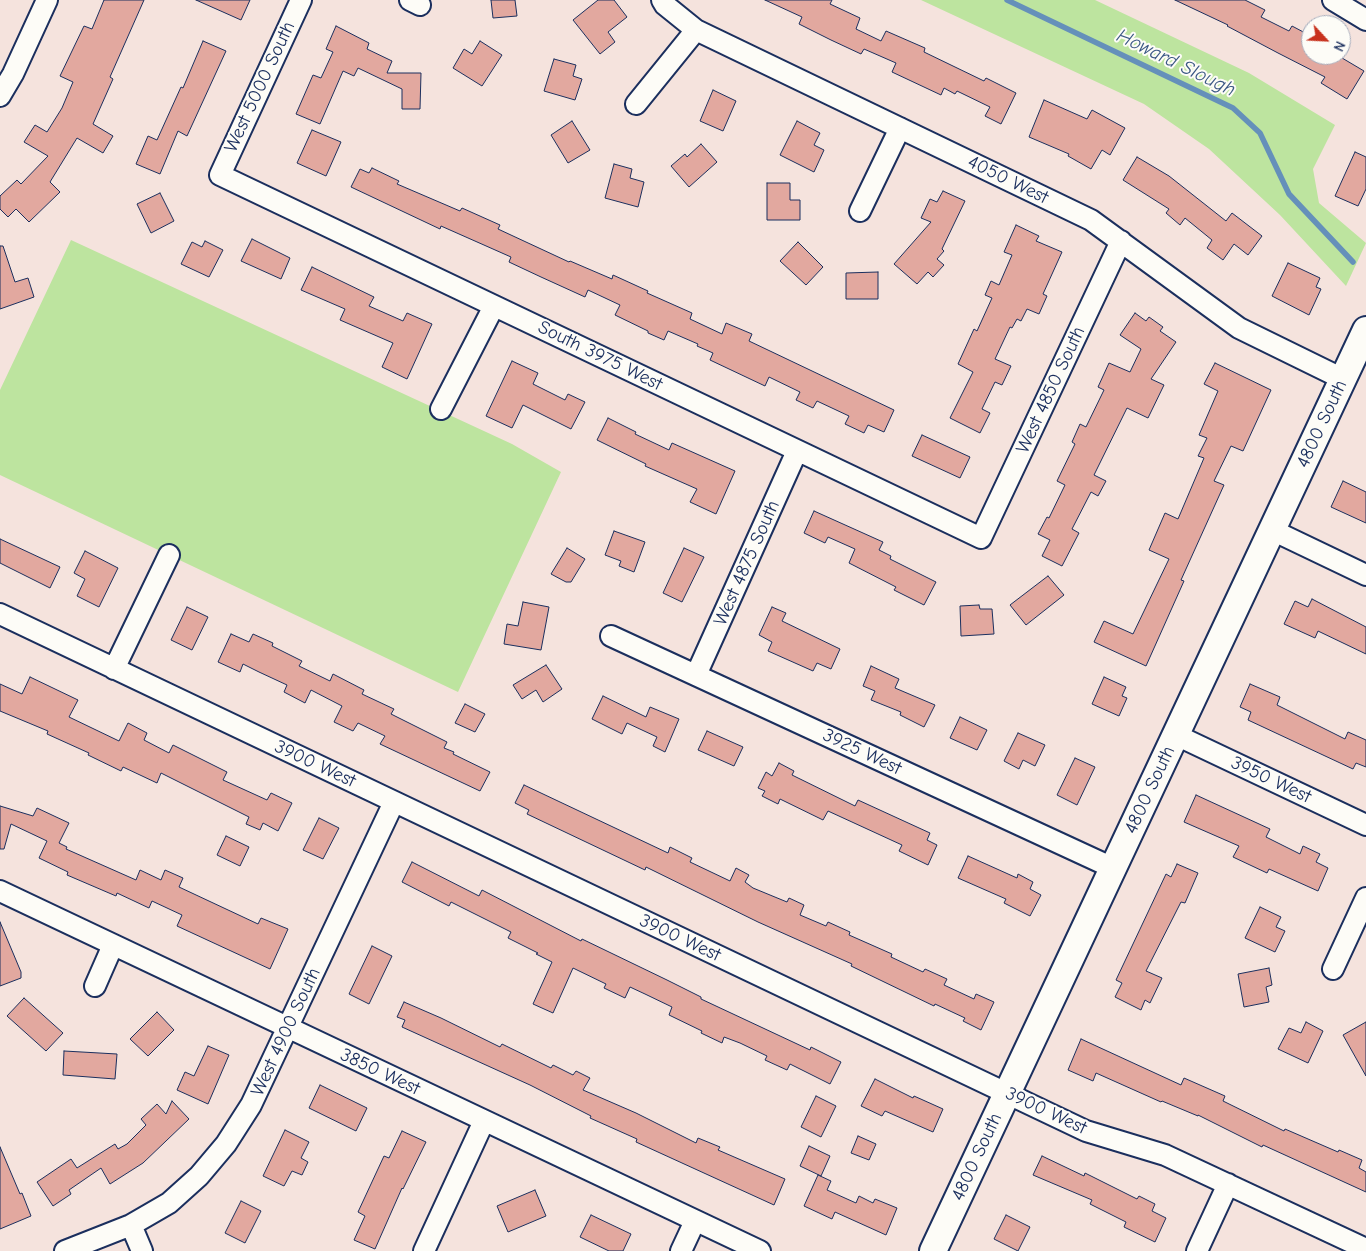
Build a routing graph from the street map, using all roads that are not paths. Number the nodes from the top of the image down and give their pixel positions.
1 (48, 0) edge
2 (301, 0) edge
3 (662, 0) edge
4 (1333, 0) edge
5 (1366, 20) edge
6 (696, 30) junction
7 (0, 96) edge
8 (636, 104) dead end
9 (900, 128) junction
10 (220, 175) joint
11 (860, 211) dead end
12 (1121, 241) junction
13 (494, 306) junction
14 (1366, 330) edge
15 (1343, 379) junction
16 (441, 409) dead end
17 (798, 451) junction
18 (1272, 530) junction
19 (980, 538) joint
20 (169, 555) dead end
21 (1366, 574) edge
22 (0, 614) edge
23 (611, 636) dead end
24 (114, 668) junction
25 (696, 675) junction
26 (1176, 735) junction
27 (394, 802) junction
28 (1366, 824) edge
29 (1113, 868) junction
30 (0, 891) edge
31 (1366, 898) edge
32 (113, 945) junction
33 (1333, 969) dead end
34 (95, 986) dead end
35 (287, 1028) junction
36 (1007, 1094) junction
37 (484, 1121) junction
38 (1228, 1184) junction
39 (695, 1221) junction
40 (131, 1225) junction
41 (1366, 1249) edge
42 (65, 1251) edge
43 (142, 1251) edge
44 (424, 1251) edge
45 (681, 1251) edge
46 (760, 1251) edge
47 (933, 1251) edge
48 (1197, 1251) edge

1 - 7 street
2 - 10 street, West 5000 South
3 - 6 street, 4050 West
4 - 5 street
6 - 8 street
6 - 9 street, 4050 West
9 - 11 street
9 - 12 street, 4050 West
10 - 13 street, South 3975 West
12 - 15 street, 4050 West
12 - 19 street, West 4850 South
13 - 16 street
13 - 17 street, South 3975 West
14 - 15 street, 4800 South
15 - 18 street, 4800 South
17 - 19 street, South 3975 West
17 - 25 street, West 4875 South
18 - 21 street
18 - 26 street, 4800 South
20 - 24 street
22 - 24 street, 3900 West
23 - 25 street, 3925 West
24 - 27 street, 3900 West
25 - 29 street, 3925 West
26 - 28 street, 3950 West
26 - 29 street, 4800 South
27 - 35 street, West 4900 South
27 - 36 street, 3900 West
29 - 36 street, 4800 South
30 - 32 street, 3850 West
31 - 33 street
32 - 34 street
32 - 35 street, 3850 West
35 - 37 street, 3850 West
35 - 40 street, West 4900 South
36 - 38 street, 3900 West
36 - 47 street, 4800 South
37 - 39 street, 3850 West
37 - 44 street
38 - 41 street, 3900 West
38 - 48 street
39 - 45 street
39 - 46 street, 3850 West
40 - 42 street, West 4900 South
40 - 43 street

